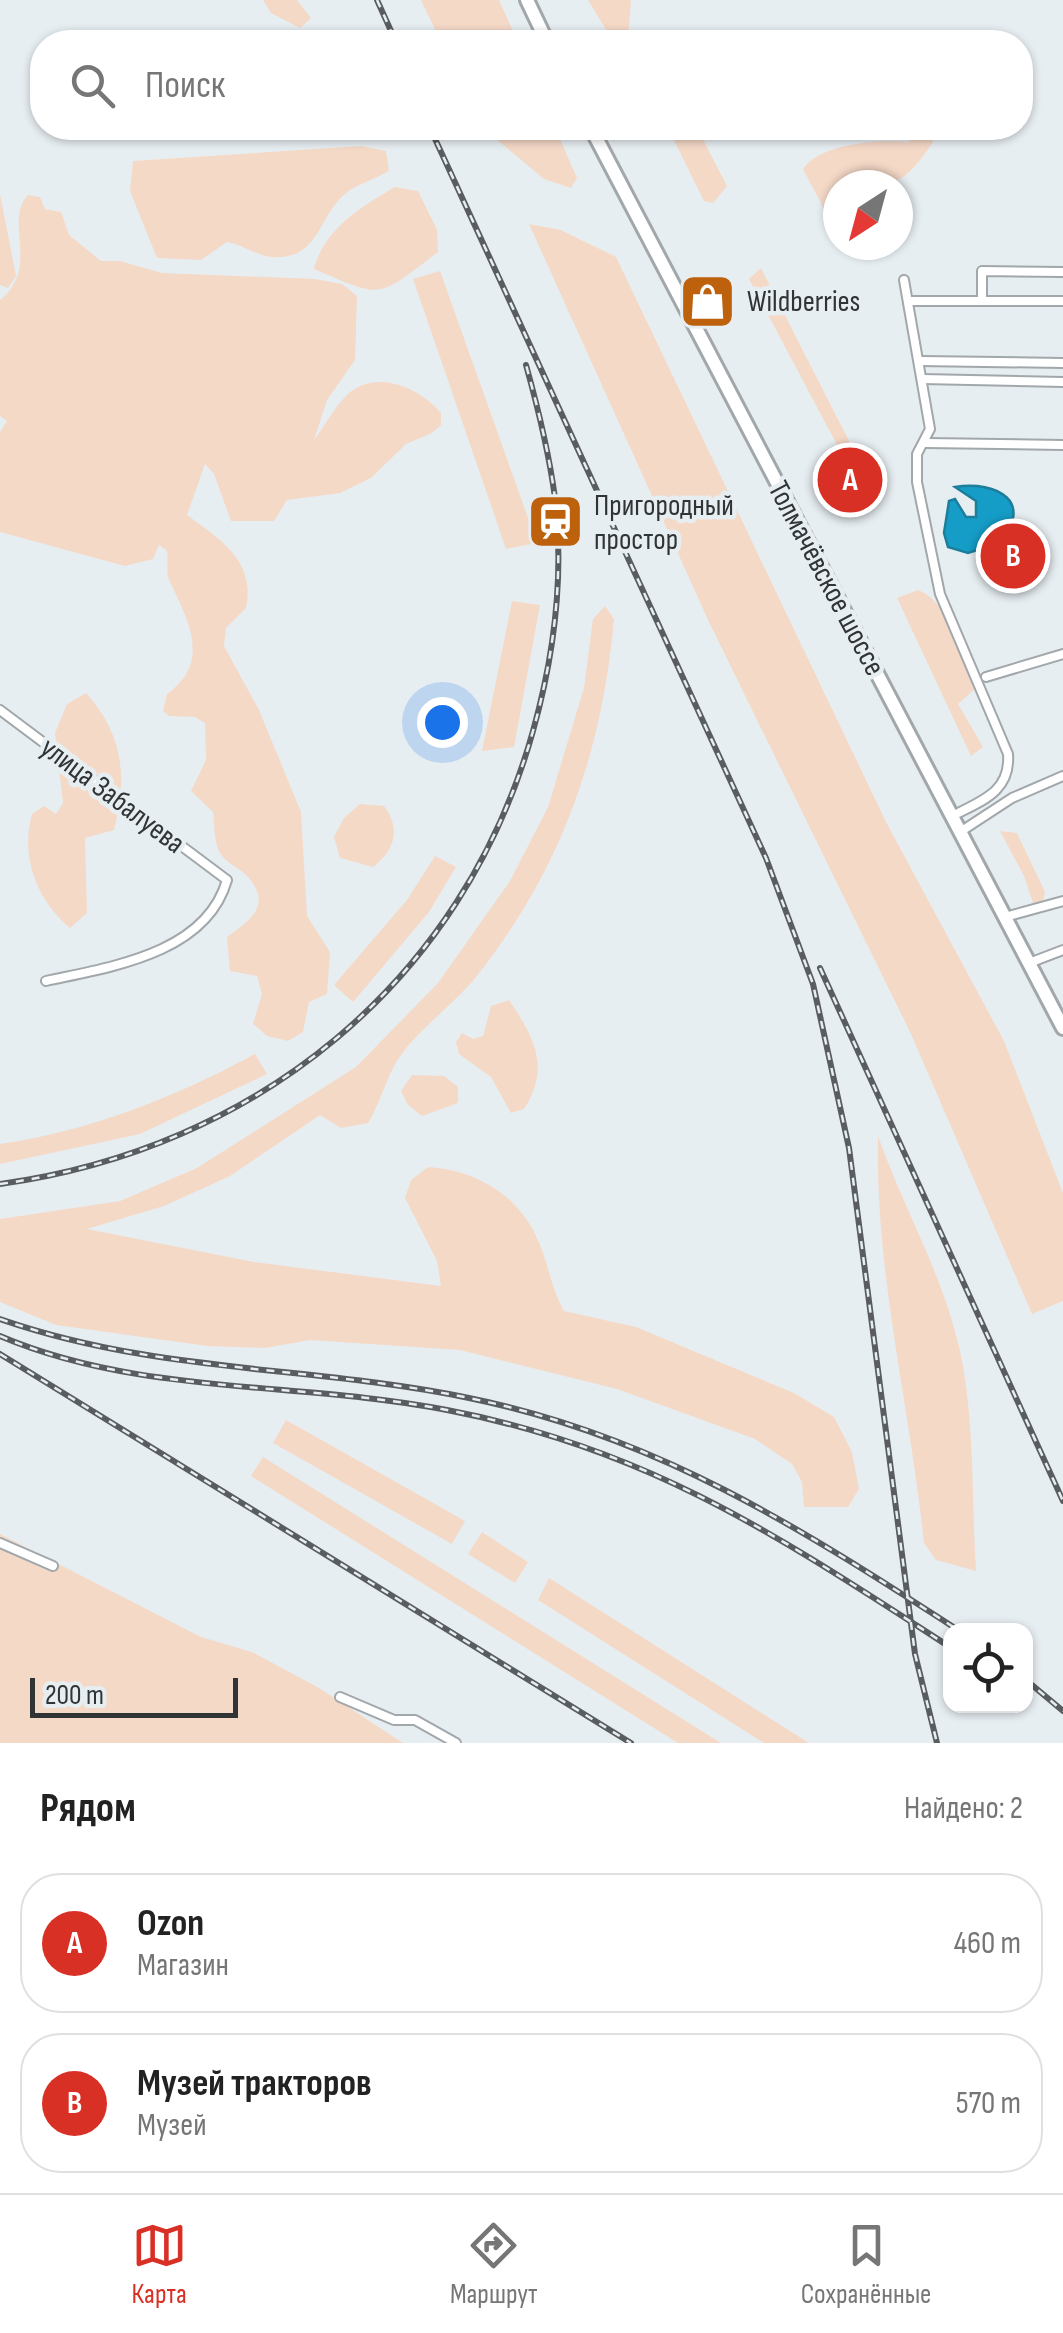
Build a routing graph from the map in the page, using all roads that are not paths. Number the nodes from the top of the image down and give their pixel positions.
1 (527, 0) edge
2 (542, 30) edge
3 (597, 140) edge
4 (1063, 272) edge
5 (904, 280) dead end
6 (982, 300) junction
7 (910, 301) junction
8 (1063, 302) edge
9 (920, 361) junction
10 (994, 362) junction
11 (1062, 363) edge
12 (922, 379) junction
13 (994, 381) junction
14 (1062, 382) edge
15 (926, 443) junction
16 (1063, 444) edge
17 (1063, 654) edge
18 (986, 676) dead end
19 (0, 710) edge
20 (1063, 776) edge
21 (952, 816) junction
22 (960, 832) junction
23 (1063, 901) edge
24 (1004, 918) junction
25 (1063, 950) edge
26 (1028, 963) junction
27 (46, 981) dead end
28 (1063, 1028) edge
29 (0, 1544) edge
30 (52, 1566) dead end
31 (340, 1697) dead end
32 (456, 1743) edge

1 - 2 main road
3 - 21 main road, Толмачёвское шоссе
4 - 6 street
5 - 7 street
6 - 7 street
6 - 8 street
7 - 9 street
9 - 10 street
9 - 12 street
10 - 11 street
10 - 13 street
11 - 14 street
12 - 13 street
12 - 15 street
13 - 14 street
15 - 16 street
15 - 21 street
17 - 18 street
19 - 27 street, улица Забалуева
20 - 22 street
21 - 22 main road, Толмачёвское шоссе
22 - 24 main road, Толмачёвское шоссе
23 - 24 street
24 - 26 main road, Толмачёвское шоссе
25 - 26 street
26 - 28 main road, Толмачёвское шоссе
29 - 30 street
31 - 32 street

